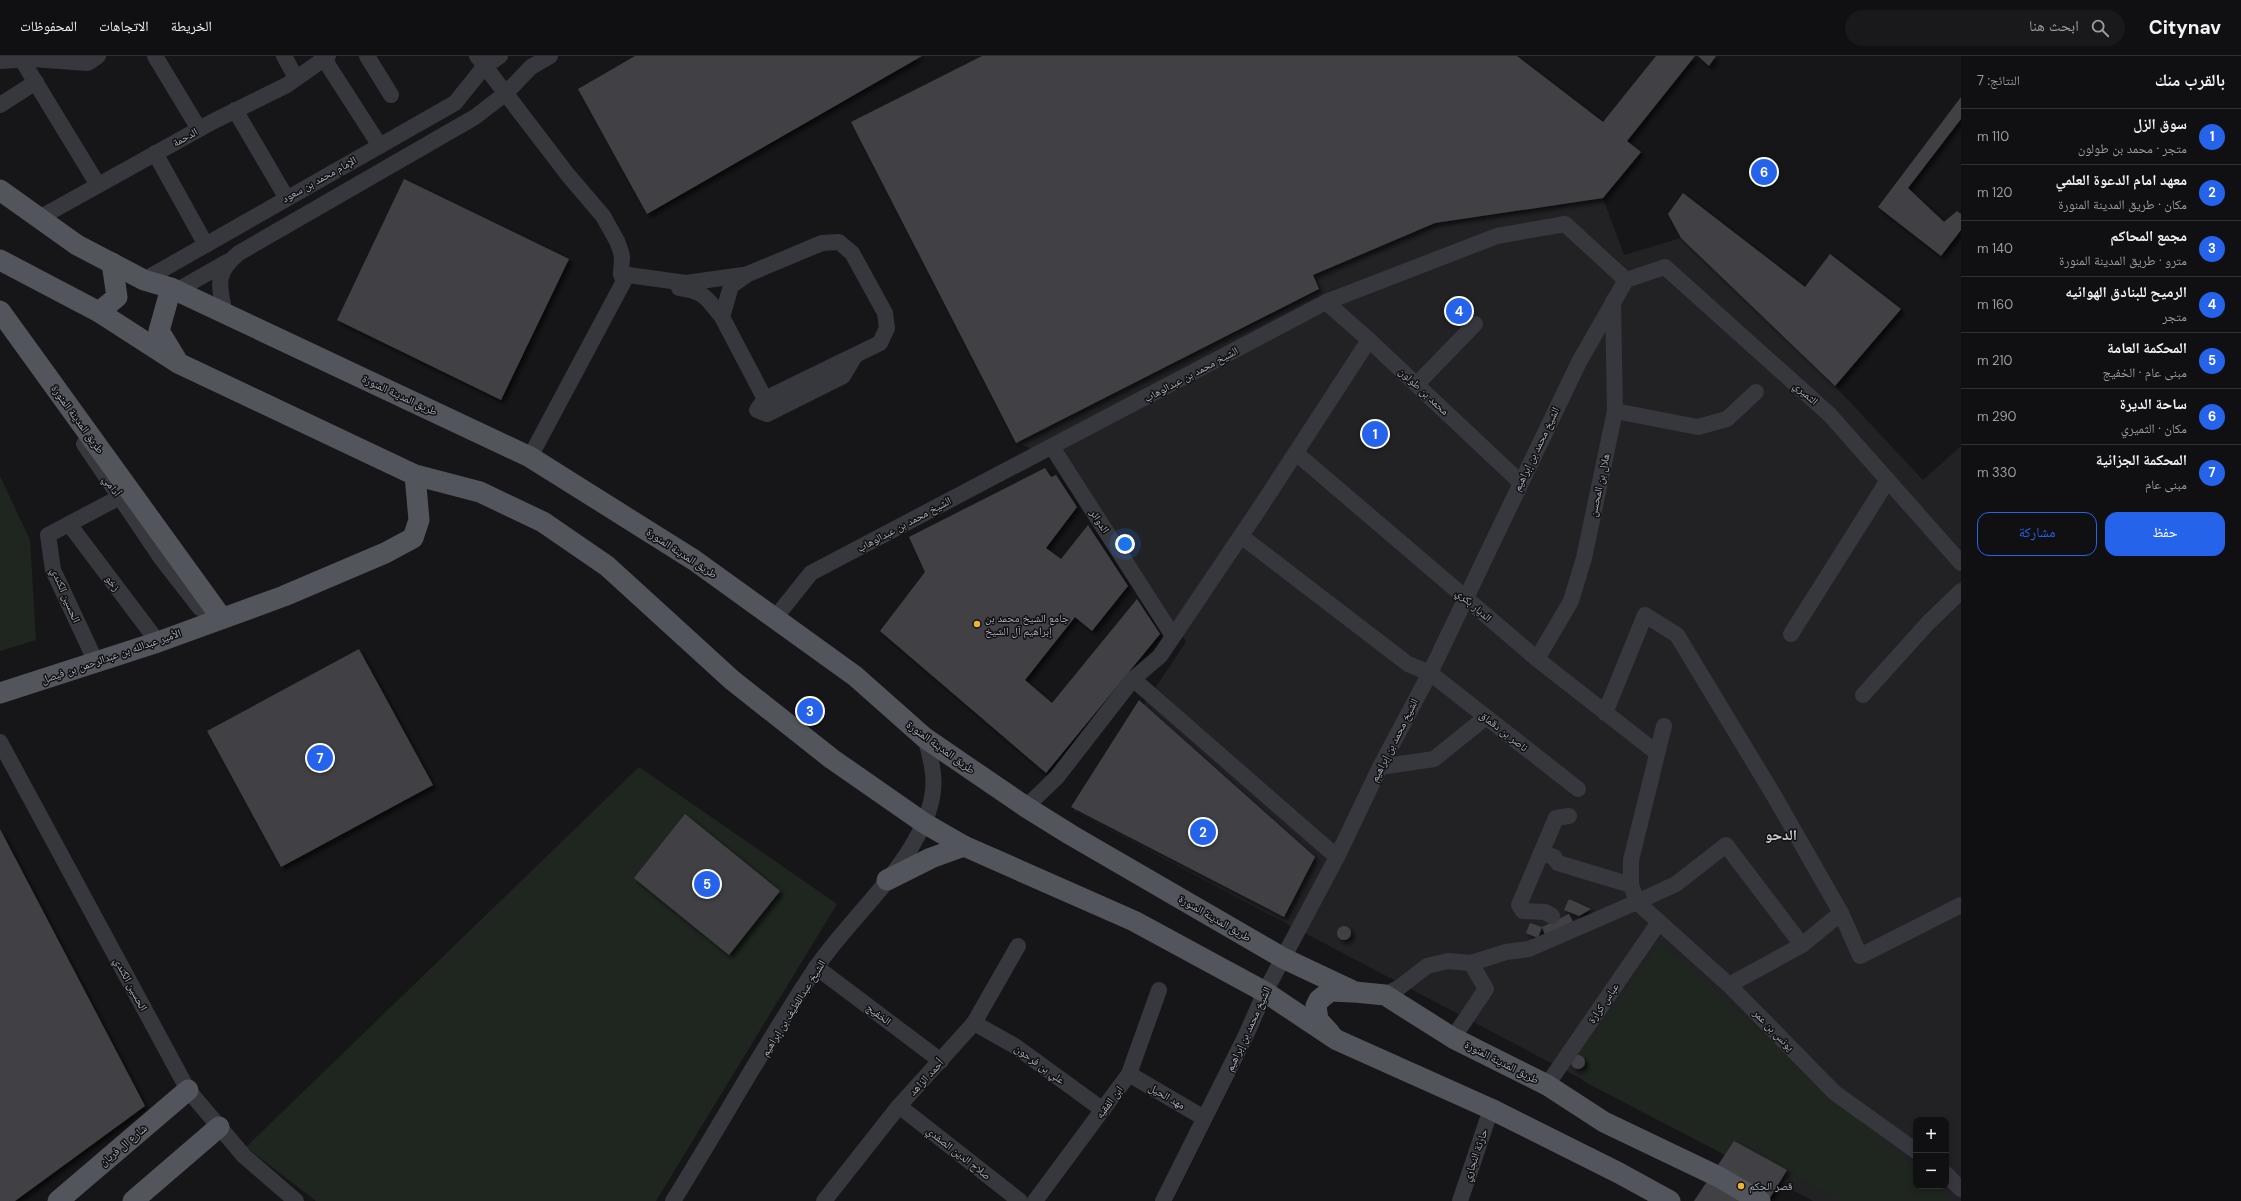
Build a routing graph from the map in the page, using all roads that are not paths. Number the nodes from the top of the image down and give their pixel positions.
1 (97, 56) edge
2 (155, 56) edge
3 (284, 56) edge
4 (367, 56) edge
5 (500, 56) edge
6 (550, 56) edge
7 (326, 58) edge
8 (22, 60) junction
9 (0, 61) edge
10 (481, 62) edge
11 (296, 78) junction
12 (36, 82) junction
13 (506, 93) junction
14 (391, 95) dead end
15 (0, 105) edge
16 (235, 110) junction
17 (199, 129) junction
18 (380, 146) junction
19 (155, 153) junction
20 (98, 185) junction
21 (0, 190) edge
22 (286, 197) junction
23 (41, 217) junction
24 (206, 245) junction
25 (0, 260) edge
26 (227, 262) junction
27 (112, 263) junction
28 (748, 274) junction
29 (623, 278) junction
30 (144, 280) junction
31 (1626, 280) junction
32 (174, 290) junction
33 (1614, 300) junction
34 (1326, 302) junction
35 (0, 311) edge
36 (99, 312) junction
37 (225, 314) junction
38 (722, 317) junction
39 (0, 323) edge
40 (1474, 324) dead end
41 (1369, 340) junction
42 (178, 362) junction
43 (1417, 384) junction
44 (1756, 392) dead end
45 (1615, 411) junction
46 (1052, 447) junction
47 (1296, 452) junction
48 (530, 457) junction
49 (415, 475) junction
50 (1888, 480) junction
51 (1520, 482) junction
52 (120, 497) junction
53 (69, 524) junction
54 (1241, 536) junction
55 (1961, 563) edge
56 (1961, 591) edge
57 (1464, 597) junction
58 (221, 618) junction
59 (775, 618) junction
60 (1791, 634) dead end
61 (1173, 636) junction
62 (158, 642) junction
63 (1537, 659) junction
64 (96, 662) junction
65 (1430, 673) junction
66 (1133, 679) junction
67 (0, 693) edge
68 (1863, 695) dead end
69 (1605, 713) junction
70 (1486, 717) junction
71 (1664, 726) dead end
72 (925, 738) junction
73 (0, 742) edge
74 (1657, 753) junction
75 (1380, 767) junction
76 (1578, 789) dead end
77 (1026, 807) junction
78 (1569, 816) dead end
79 (924, 823) junction
80 (964, 846) junction
81 (1541, 853) junction
82 (1337, 857) junction
83 (888, 880) junction
84 (1631, 885) junction
85 (1637, 902) junction
86 (1961, 905) edge
87 (1841, 913) junction
88 (1552, 916) dead end
89 (1659, 922) junction
90 (1802, 945) junction
91 (1018, 946) dead end
92 (1283, 958) junction
93 (1471, 963) junction
94 (816, 968) junction
95 (1729, 985) junction
96 (1159, 990) dead end
97 (1265, 992) junction
98 (1355, 992) junction
99 (1385, 995) junction
100 (974, 1023) junction
101 (1453, 1038) junction
102 (1337, 1040) junction
103 (941, 1061) junction
104 (1129, 1074) junction
105 (1547, 1085) junction
106 (188, 1090) junction
107 (899, 1106) junction
108 (1491, 1109) junction
109 (1103, 1110) junction
110 (1204, 1118) junction
111 (219, 1127) junction
112 (1913, 1149) edge
113 (1949, 1177) edge
114 (1961, 1189) edge
115 (58, 1201) edge
116 (133, 1201) edge
117 (296, 1201) edge
118 (673, 1201) edge
119 (824, 1201) edge
120 (1020, 1201) edge
121 (1035, 1201) edge
122 (1163, 1201) edge
123 (1460, 1201) edge
124 (1670, 1201) edge
125 (1760, 1201) edge

1 - 8 street
2 - 17 street
3 - 11 street
4 - 14 street
5 - 10 street, الإمام محمد بن سعود
6 - 13 street
7 - 11 street, الدحمة
7 - 18 street
8 - 9 street
8 - 12 street
10 - 13 street
10 - 18 street, الإمام محمد بن سعود
11 - 16 street, الدحمة
12 - 15 street
12 - 20 street
13 - 26 street
13 - 29 street
16 - 17 street, الدحمة
16 - 22 street
17 - 19 street, الدحمة
18 - 22 street, الإمام محمد بن سعود
19 - 20 street, الدحمة
19 - 24 street
20 - 23 street, الدحمة
21 - 23 main road, طريق المدينة المنورة
22 - 24 street, الإمام محمد بن سعود
23 - 27 main road, طريق المدينة المنورة
24 - 30 street, الإمام محمد بن سعود
25 - 36 main road
26 - 32 street
26 - 37 street
27 - 30 main road, طريق المدينة المنورة
27 - 36 main road
28 - 29 street
28 - 38 street
28 - 38 street
29 - 38 street
29 - 48 street
30 - 32 main road, طريق المدينة المنورة
31 - 33 street, الشيخ محمد بن إبراهيم
31 - 34 street, الشيخ محمد بن عبدالوهاب
31 - 50 street, الثميري
32 - 37 main road, طريق المدينة المنورة
32 - 42 main road
33 - 45 street, هلال بن المحسن
33 - 51 street, الشيخ محمد بن إبراهيم
34 - 41 street, محمد بن طولون
34 - 46 street, الشيخ محمد بن عبدالوهاب
35 - 58 main road, طريق المدينة المنورة
36 - 42 main road
37 - 48 main road, طريق المدينة المنورة
39 - 52 street, أدامي
40 - 43 street
41 - 43 street, محمد بن طولون
41 - 47 street
42 - 49 main road
43 - 51 street, محمد بن طولون
44 - 45 street
45 - 63 street, هلال بن المحسن
46 - 59 street, الشيخ محمد بن عبدالوهاب
46 - 61 street, الدوائر
47 - 54 street
47 - 57 street, الديار بكري
48 - 59 main road, طريق المدينة المنورة
49 - 58 main road
49 - 79 main road
50 - 55 street, الثميري
50 - 60 street
51 - 57 street, الشيخ محمد بن إبراهيم
52 - 53 street, الحسين الكندي
52 - 58 street, أدامي
53 - 62 street, زخو
53 - 64 street, الحسين الكندي
54 - 61 street
54 - 65 street, ناصر بن دقماق
56 - 68 street
57 - 63 street, الديار بكري
57 - 65 street, الشيخ محمد بن إبراهيم
58 - 62 main road, الأمير عبدالله بن عبدالرحمن بن فيصل
59 - 72 main road, طريق المدينة المنورة
61 - 66 street
62 - 64 main road, الأمير عبدالله بن عبدالرحمن بن فيصل
63 - 69 street, الديار بكري
64 - 67 main road, الأمير عبدالله بن عبدالرحمن بن فيصل
65 - 70 street, ناصر بن دقماق
65 - 75 street, الشيخ محمد بن إبراهيم
66 - 77 street
66 - 82 street
69 - 74 street, الديار بكري
69 - 87 street
70 - 75 street
70 - 76 street, ناصر بن دقماق
71 - 74 street
72 - 77 main road, طريق المدينة المنورة
72 - 79 street, الشيخ عبداللطيف بن إبراهيم
73 - 106 street, الحسين الكندي
74 - 84 street
75 - 82 street, الشيخ محمد بن إبراهيم
77 - 92 main road, طريق المدينة المنورة
78 - 81 street
79 - 80 main road
79 - 83 street, الشيخ عبداللطيف بن إبراهيم
80 - 83 main road
80 - 97 main road
81 - 84 street
81 - 88 street
82 - 92 street, الشيخ محمد بن إبراهيم
83 - 94 street, الشيخ عبداللطيف بن إبراهيم
84 - 85 street
85 - 89 street, يونس بن عمر
85 - 90 street
85 - 93 street
86 - 87 street
87 - 90 street
89 - 95 street, يونس بن عمر
89 - 105 street, عباس كرارة
90 - 95 street
91 - 100 street, أحمد الزاهد
92 - 97 street, الشيخ محمد بن إبراهيم
92 - 98 main road, طريق المدينة المنورة
93 - 99 street
93 - 101 street
94 - 103 street, الخفيج
94 - 118 street, الشيخ عبداللطيف بن إبراهيم
95 - 112 street, يونس بن عمر
96 - 104 street, ابن الفقيه
97 - 102 main road
97 - 110 street, الشيخ محمد بن إبراهيم
98 - 99 main road, طريق المدينة المنورة
98 - 102 main road
99 - 101 main road, طريق المدينة المنورة
100 - 103 street, أحمد الزاهد
100 - 109 street, علي بن فرحون
101 - 105 main road, طريق المدينة المنورة
102 - 108 main road
103 - 107 street, أحمد الزاهد
104 - 109 street, ابن الفقيه
104 - 110 street, مهد الحيل
105 - 125 main road, طريق المدينة المنورة
106 - 111 street, الحسين الكندي
106 - 115 main road, شارع ال فريان
107 - 119 street, أحمد الزاهد
107 - 120 street, صلاح الدين الصفدي
108 - 123 street, حارثة النجاري
108 - 124 main road
109 - 121 street, ابن الفقيه
110 - 122 street, الشيخ محمد بن إبراهيم
111 - 116 main road
111 - 117 street, الحسين الكندي
113 - 114 street

